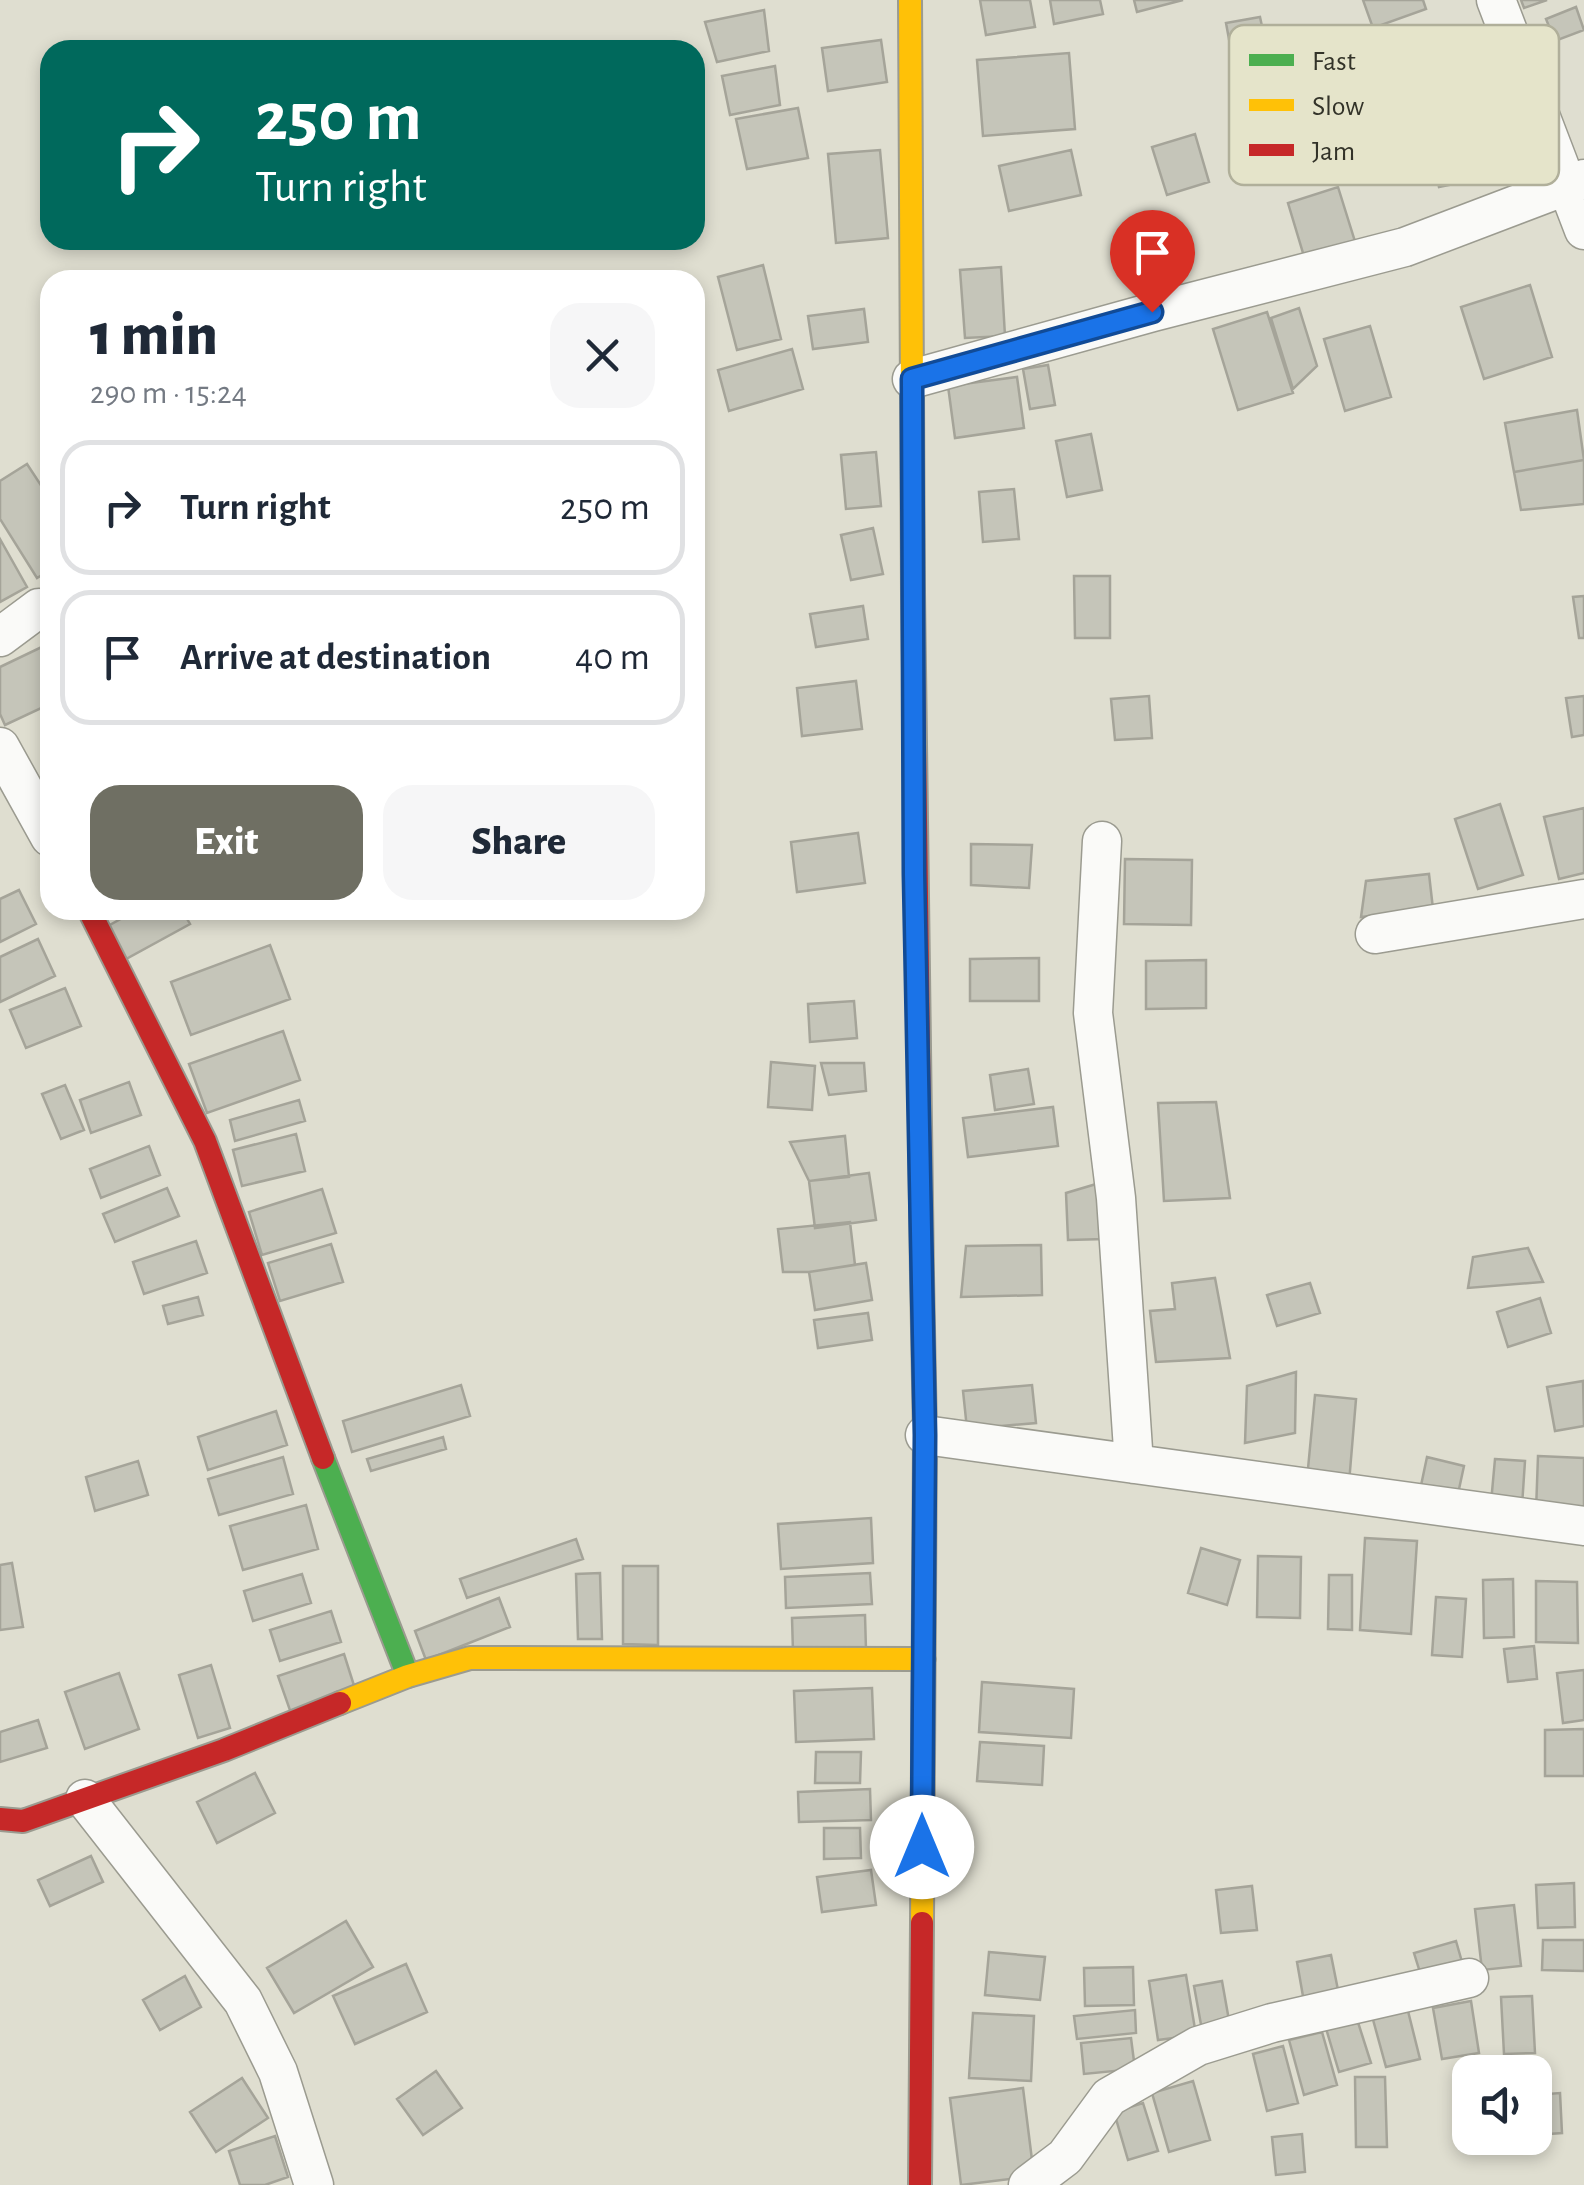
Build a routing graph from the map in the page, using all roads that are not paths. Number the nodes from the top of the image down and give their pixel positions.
1 (910, 0) edge
2 (1496, 0) edge
3 (1507, 25) edge
4 (1559, 143) edge
5 (1576, 182) edge
6 (1584, 230) edge
7 (912, 379) junction
8 (39, 608) dead end
9 (0, 636) edge
10 (0, 747) edge
11 (40, 819) edge
12 (1102, 842) dead end
13 (1584, 899) edge
14 (94, 920) edge
15 (1375, 934) dead end
16 (925, 1435) junction
17 (1134, 1464) junction
18 (1584, 1526) edge
19 (924, 1659) junction
20 (408, 1676) junction
21 (84, 1799) junction
22 (0, 1819) edge
23 (1469, 1978) dead end
24 (314, 2185) edge
25 (920, 2185) edge
26 (1028, 2185) edge

1 - 7 street
2 - 3 street
4 - 5 street
5 - 6 street
5 - 7 street
7 - 16 street
8 - 9 street
10 - 11 street
12 - 17 street
13 - 15 street
14 - 20 street
16 - 17 street
16 - 19 street
17 - 18 street
19 - 20 street
19 - 25 street
20 - 21 street
21 - 22 street
21 - 24 street
23 - 26 street

